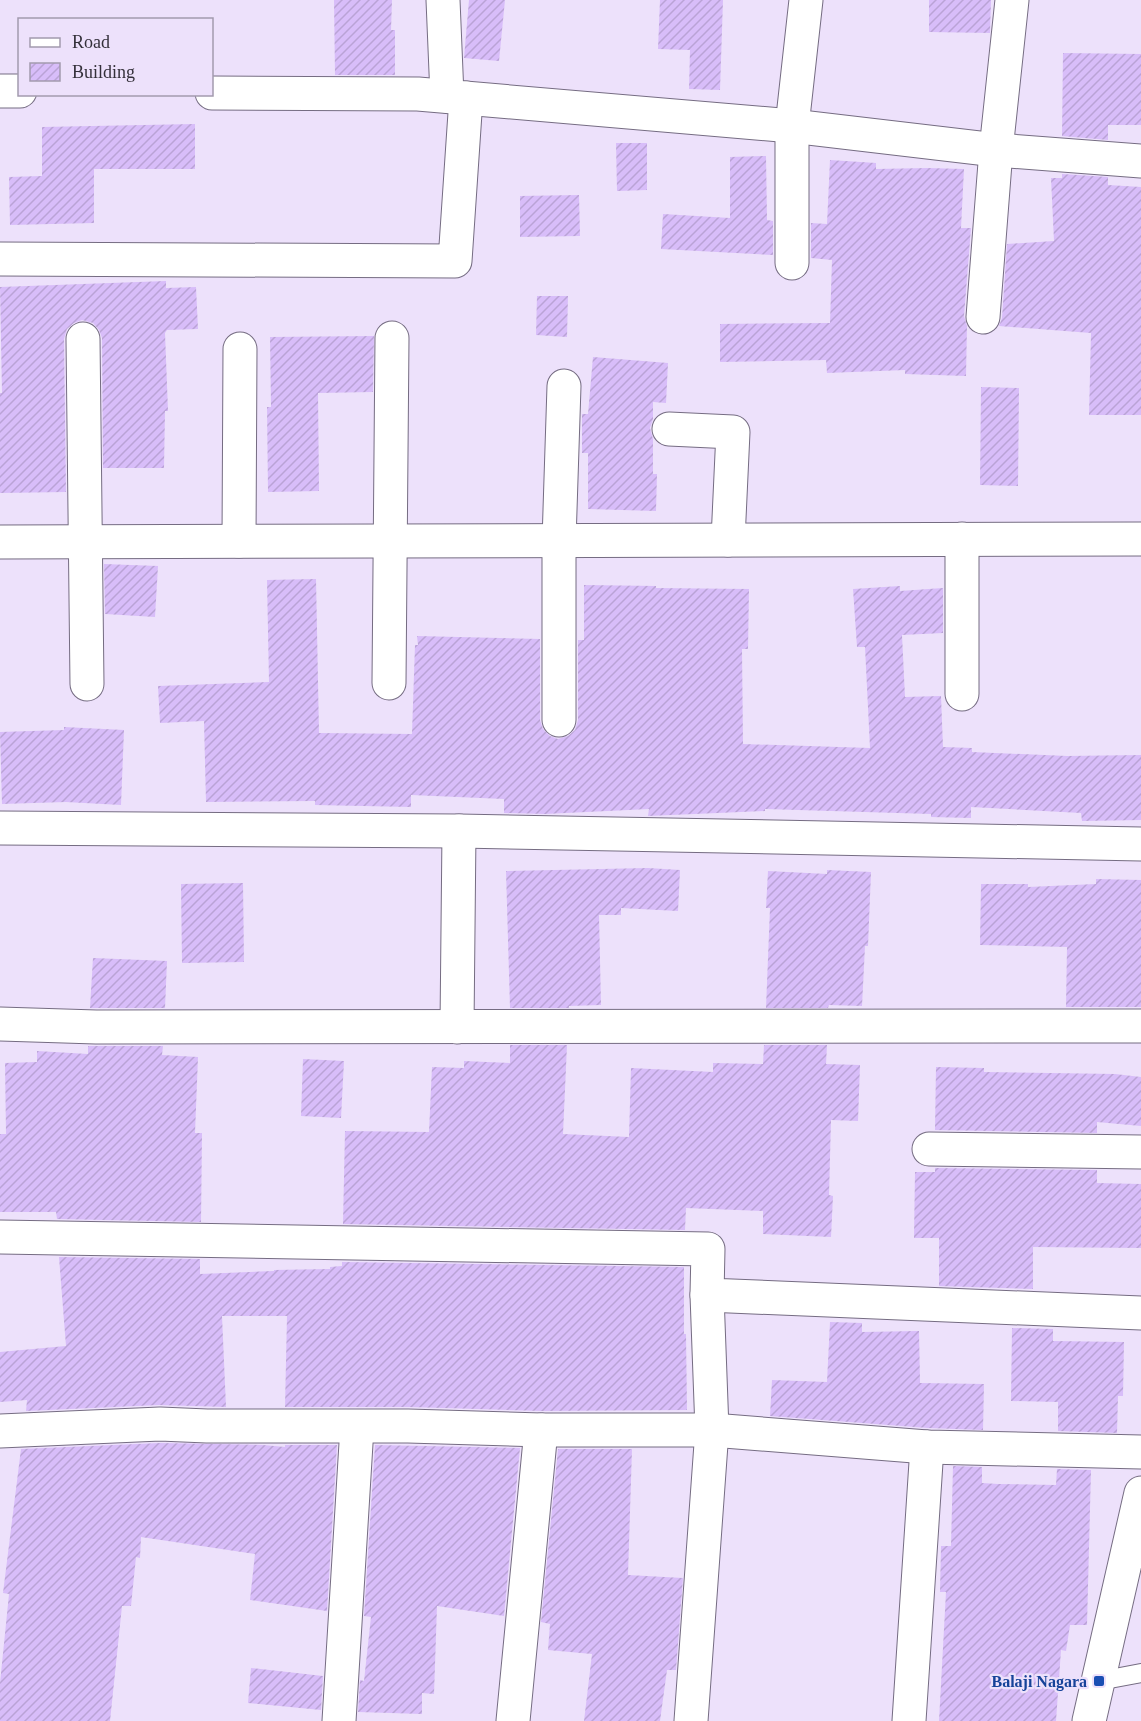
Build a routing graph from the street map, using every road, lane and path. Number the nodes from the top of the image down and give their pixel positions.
1 (443, 0) edge
2 (806, 0) edge
3 (1012, 0) edge
4 (0, 91) edge
5 (18, 91) edge
6 (213, 93) edge
7 (456, 97) junction
8 (792, 126) junction
9 (996, 150) junction
10 (1141, 161) edge
11 (0, 259) edge
12 (792, 262) dead end
13 (982, 317) dead end
14 (392, 338) dead end
15 (83, 339) dead end
16 (240, 349) dead end
17 (564, 386) dead end
18 (669, 429) dead end
19 (1141, 538) edge
20 (962, 539) junction
21 (728, 540) junction
22 (389, 541) junction
23 (559, 541) junction
24 (0, 542) edge
25 (86, 542) junction
26 (238, 542) junction
27 (388, 683) dead end
28 (87, 684) dead end
29 (962, 694) dead end
30 (559, 720) dead end
31 (0, 828) edge
32 (459, 831) junction
33 (1141, 844) edge
34 (0, 1024) edge
35 (1141, 1026) edge
36 (457, 1027) junction
37 (929, 1149) dead end
38 (1141, 1152) edge
39 (0, 1237) edge
40 (707, 1295) junction
41 (1141, 1313) edge
42 (357, 1427) junction
43 (541, 1430) junction
44 (712, 1430) junction
45 (0, 1431) edge
46 (927, 1447) junction
47 (1141, 1452) edge
48 (1141, 1492) edge
49 (1141, 1673) edge
50 (1099, 1681) junction
51 (339, 1721) edge
52 (513, 1721) edge
53 (691, 1721) edge
54 (909, 1721) edge
55 (1089, 1721) edge

1 - 7 street
2 - 8 street
3 - 9 street
4 - 5 street
6 - 7 street
7 - 8 street
7 - 11 street
8 - 9 street
8 - 12 street
9 - 10 street
9 - 13 street
14 - 22 street
15 - 25 street
16 - 26 street
17 - 23 street
18 - 21 street
19 - 20 street
20 - 21 street
20 - 29 street
21 - 23 street
22 - 23 street
22 - 26 street
22 - 27 street
23 - 30 street
24 - 25 street
25 - 26 street
25 - 28 street
31 - 32 street
32 - 33 street
32 - 36 street
34 - 36 street
35 - 36 street
37 - 38 street
39 - 40 street
40 - 41 street
40 - 44 street
42 - 43 street
42 - 45 street
42 - 51 street
43 - 44 street
43 - 52 street
44 - 46 street
44 - 53 street
46 - 47 street
46 - 54 street
48 - 50 street
49 - 50 lane
50 - 55 street

